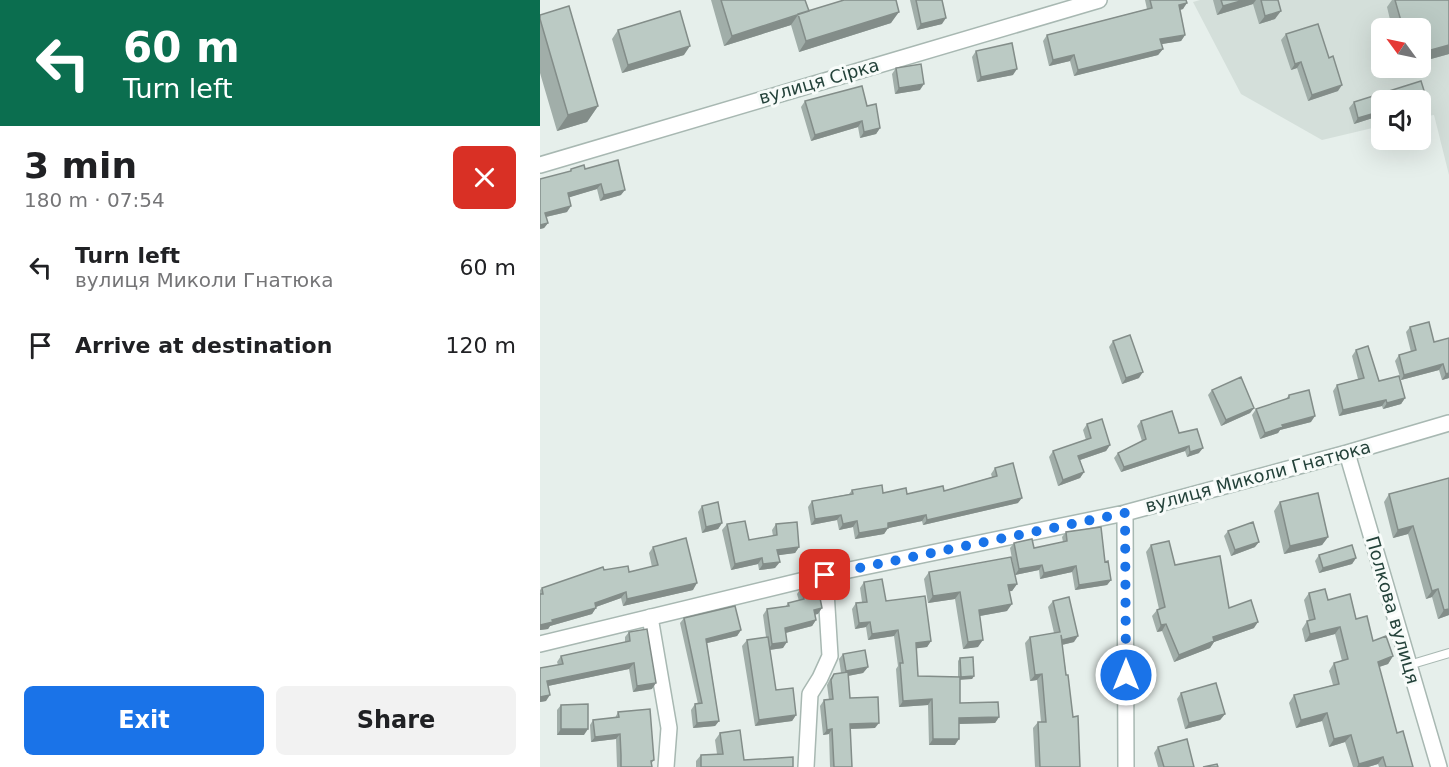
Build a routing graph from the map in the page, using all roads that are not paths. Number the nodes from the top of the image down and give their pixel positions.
1 (1099, 0) edge
2 (540, 165) edge
3 (1449, 423) edge
4 (1347, 453) junction
5 (1125, 513) junction
6 (825, 575) junction
7 (650, 616) junction
8 (540, 644) edge
9 (1449, 653) edge
10 (1409, 665) junction
11 (666, 767) edge
12 (806, 767) edge
13 (1126, 767) edge
14 (1439, 767) edge

1 - 2 street, вулиця Сірка
3 - 4 street, вулиця Миколи Гнатюка
4 - 5 street, вулиця Миколи Гнатюка
4 - 10 street, Полкова вулиця
5 - 6 street, вулиця Миколи Гнатюка
5 - 13 street
6 - 7 street, вулиця Миколи Гнатюка
6 - 12 street
7 - 8 street, вулиця Миколи Гнатюка
7 - 11 street
9 - 10 lane
10 - 14 street, Полкова вулиця

